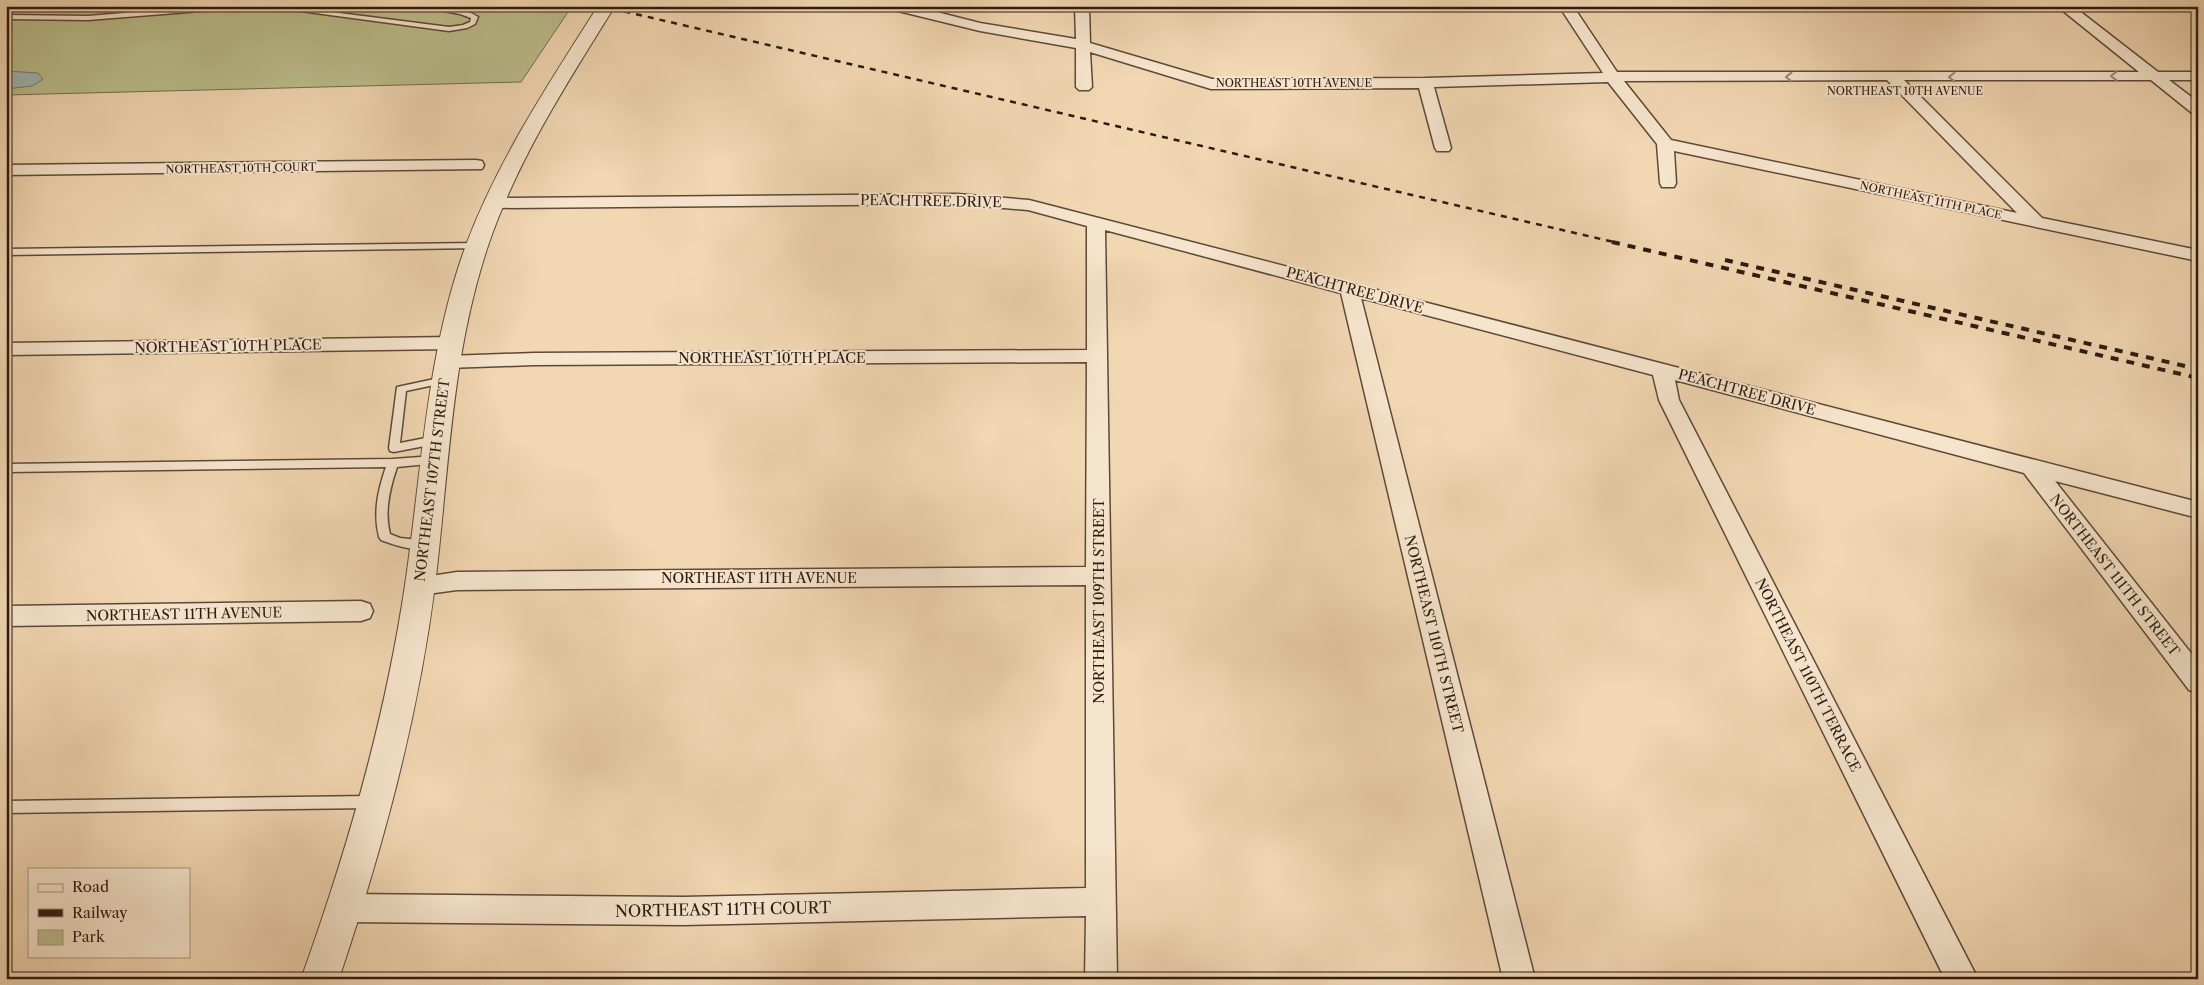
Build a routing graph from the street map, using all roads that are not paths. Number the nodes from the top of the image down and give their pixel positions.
1 (239, 6) edge
2 (266, 6) edge
3 (420, 6) edge
4 (607, 6) edge
5 (895, 6) edge
6 (1082, 6) edge
7 (1566, 6) edge
8 (2064, 6) edge
9 (6, 16) edge
10 (1083, 45) junction
11 (2155, 76) junction
12 (2198, 76) edge
13 (1892, 77) junction
14 (1614, 78) junction
15 (1425, 83) junction
16 (1084, 87) dead end
17 (2173, 90) junction
18 (2198, 90) edge
19 (1906, 91) junction
20 (1925, 91) dead end
21 (2039, 91) dead end
22 (2198, 110) edge
23 (1665, 144) junction
24 (1443, 148) dead end
25 (476, 166) dead end
26 (6, 170) edge
27 (1668, 183) dead end
28 (494, 203) junction
29 (1096, 222) junction
30 (2037, 223) junction
31 (477, 246) junction
32 (6, 252) edge
33 (2198, 256) edge
34 (1350, 288) junction
35 (6, 349) edge
36 (1098, 356) junction
37 (447, 362) junction
38 (1662, 369) junction
39 (434, 450) junction
40 (393, 463) junction
41 (2032, 467) junction
42 (6, 468) edge
43 (2198, 510) edge
44 (424, 544) junction
45 (1098, 576) junction
46 (420, 586) junction
47 (361, 611) dead end
48 (6, 616) edge
49 (2198, 682) edge
50 (376, 802) junction
51 (6, 807) edge
52 (1101, 902) junction
53 (346, 908) junction
54 (320, 979) edge
55 (1101, 979) edge
56 (1519, 979) edge
57 (1962, 979) edge

1 - 9 lane
2 - 3 lane
4 - 28 street, NORTHEAST 107TH STREET
5 - 10 street, NORTHEAST 10TH AVENUE
6 - 10 street
7 - 14 street
8 - 11 street
10 - 15 street, NORTHEAST 10TH AVENUE
10 - 16 street
11 - 12 street, NORTHEAST 10TH AVENUE
11 -> 13 street, NORTHEAST 10TH AVENUE
11 - 17 street
13 -> 14 street, NORTHEAST 10TH AVENUE
13 - 19 street
14 - 15 street, NORTHEAST 10TH AVENUE
14 - 19 street, NORTHEAST 10TH AVENUE
14 - 23 street
15 - 24 street
17 - 18 street
17 - 21 street
17 - 22 street
19 - 20 street, NORTHEAST 10TH AVENUE
19 - 30 street
23 - 27 street
23 - 30 street, NORTHEAST 11TH PLACE
25 - 26 street, NORTHEAST 10TH COURT
28 - 29 street, PEACHTREE DRIVE
28 - 31 street, NORTHEAST 107TH STREET
29 - 34 street, PEACHTREE DRIVE
29 - 36 street, NORTHEAST 109TH STREET
30 - 33 street, NORTHEAST 11TH PLACE
31 - 32 lane
31 - 37 street, NORTHEAST 107TH STREET
34 - 38 street, PEACHTREE DRIVE
34 - 56 street, NORTHEAST 110TH STREET
35 - 37 street, NORTHEAST 10TH PLACE
36 - 37 street, NORTHEAST 10TH PLACE
36 - 45 street, NORTHEAST 109TH STREET
37 - 39 street, NORTHEAST 107TH STREET
37 - 39 lane
38 - 41 street, PEACHTREE DRIVE
38 - 57 street, NORTHEAST 110TH TERRACE
39 - 40 lane
39 - 44 street, NORTHEAST 107TH STREET
40 - 42 lane
40 - 44 lane
41 - 43 street, PEACHTREE DRIVE
41 - 49 street, NORTHEAST 111TH STREET
44 - 46 street, NORTHEAST 107TH STREET
45 - 46 street, NORTHEAST 11TH AVENUE
45 - 52 street, NORTHEAST 109TH STREET
46 - 50 street, NORTHEAST 107TH STREET
47 - 48 street, NORTHEAST 11TH AVENUE
50 - 51 lane
50 - 53 street, NORTHEAST 107TH STREET
52 - 53 street, NORTHEAST 11TH COURT
52 - 55 street, NORTHEAST 109TH STREET
53 - 54 street, NORTHEAST 107TH STREET

